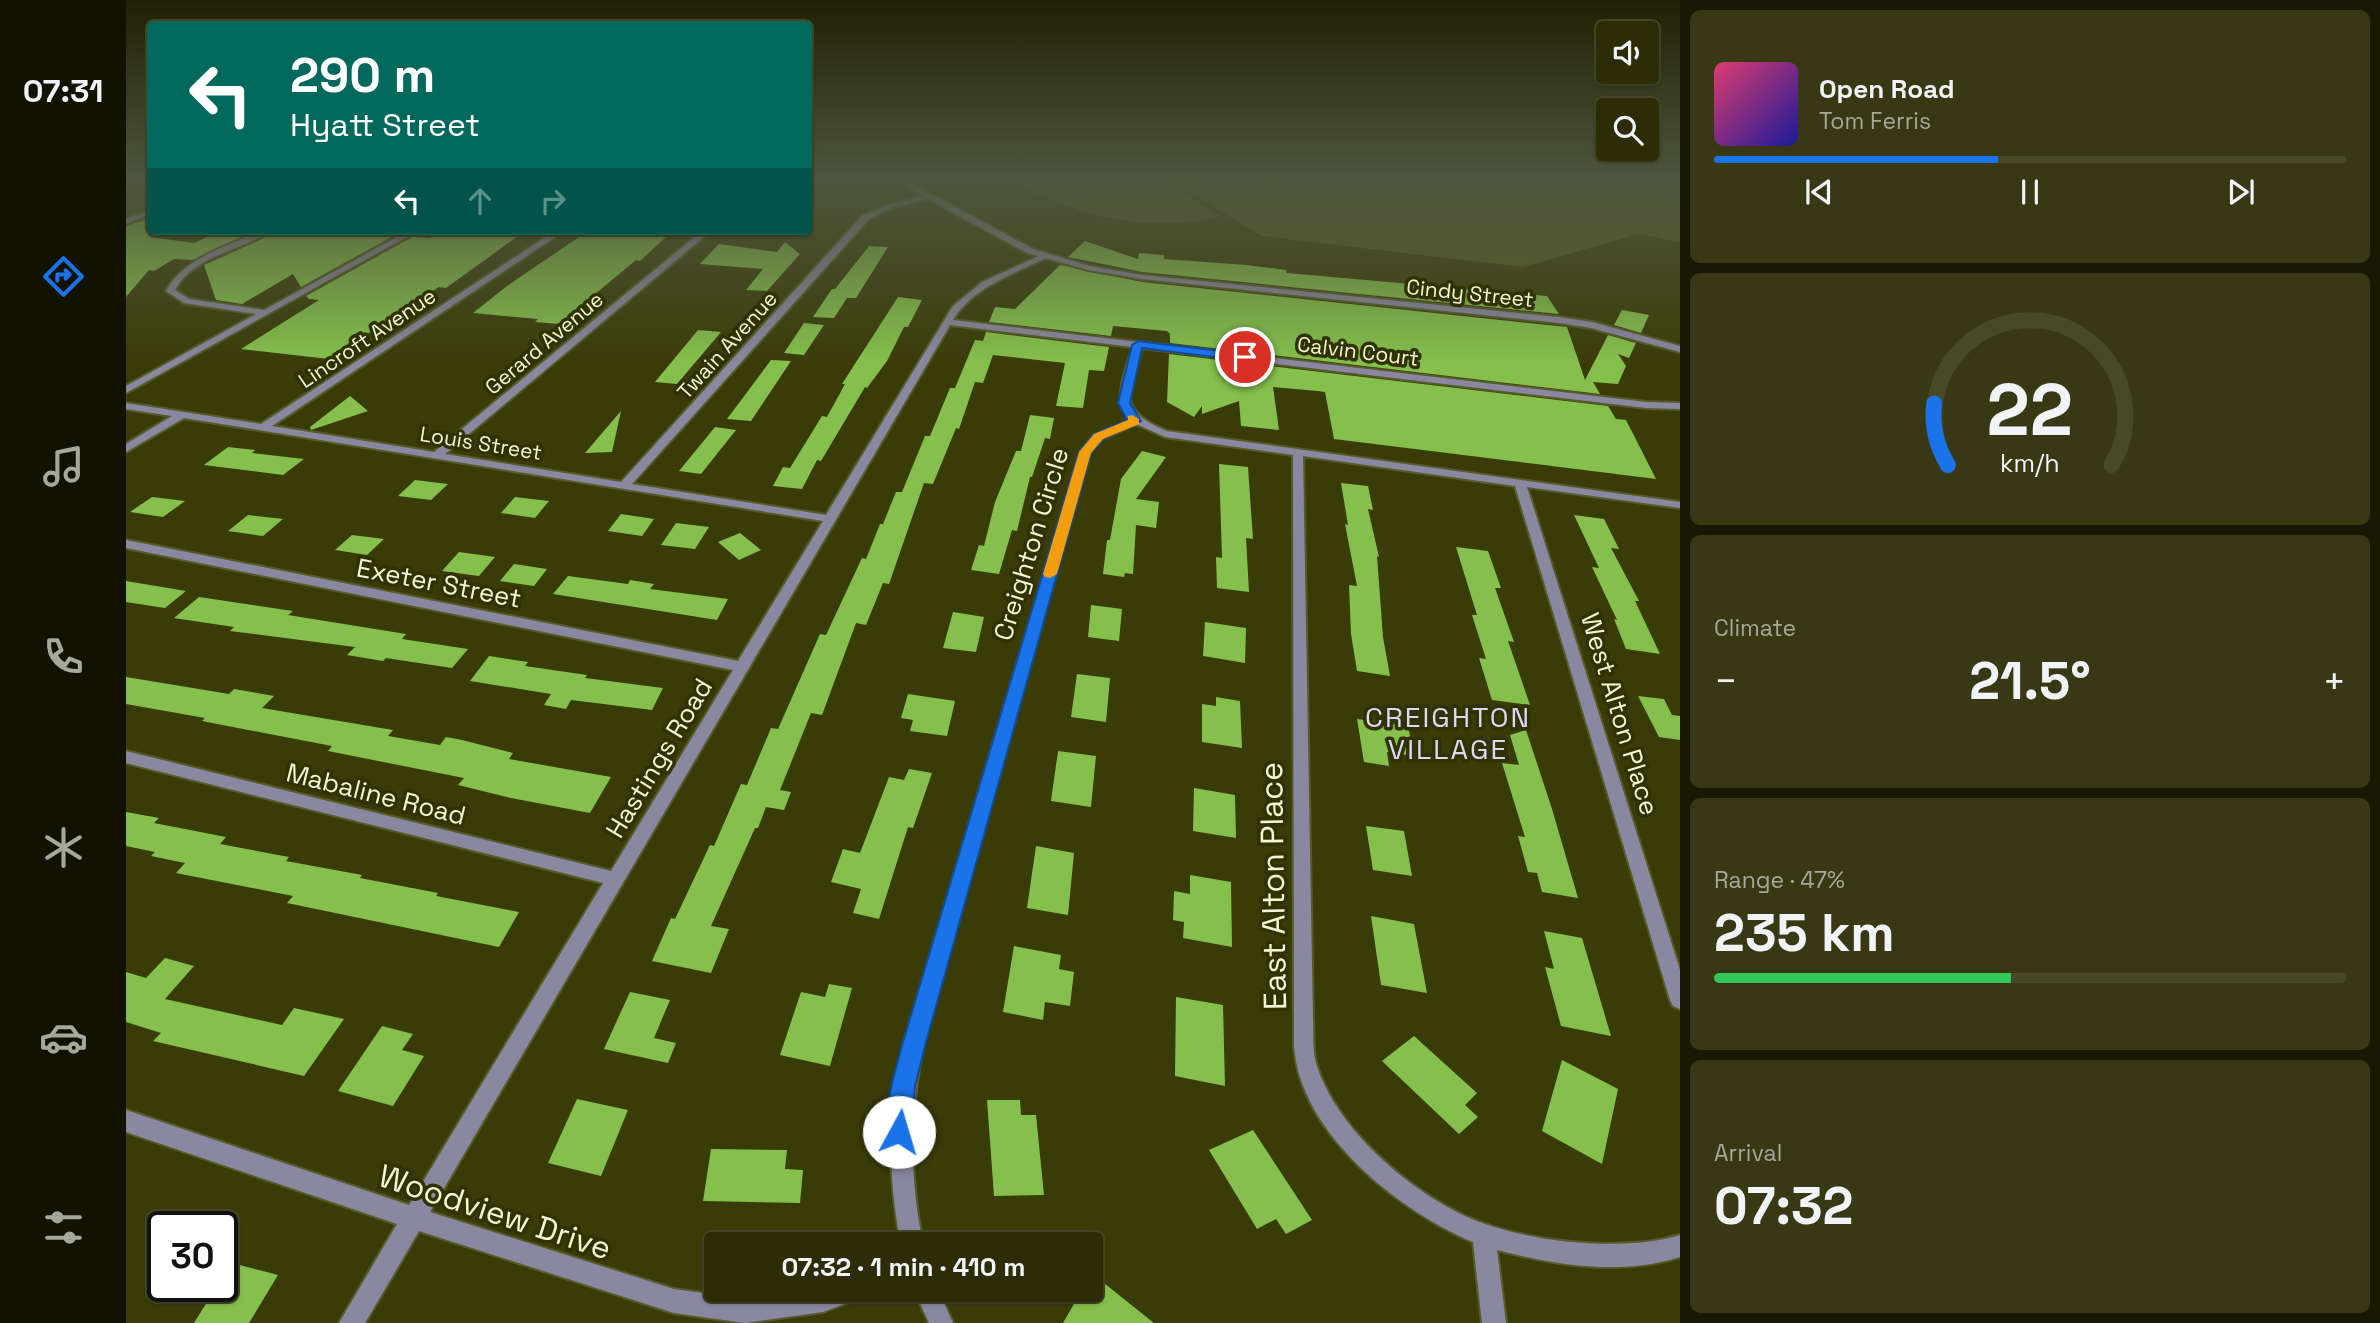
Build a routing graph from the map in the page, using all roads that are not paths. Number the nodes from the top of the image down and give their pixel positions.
1 (246, 241) edge
2 (396, 241) edge
3 (545, 241) edge
4 (695, 241) edge
5 (845, 241) edge
6 (1010, 241) edge
7 (1045, 257) junction
8 (266, 313) junction
9 (948, 322) junction
10 (1138, 345) junction
11 (1680, 349) edge
12 (126, 390) edge
13 (126, 406) edge
14 (1680, 406) edge
15 (182, 415) junction
16 (1135, 421) junction
17 (264, 428) junction
18 (126, 449) edge
19 (1298, 454) junction
20 (436, 456) junction
21 (1520, 484) junction
22 (624, 486) junction
23 (1680, 505) edge
24 (830, 519) junction
25 (126, 544) edge
26 (743, 667) junction
27 (126, 757) edge
28 (615, 879) junction
29 (1680, 1000) edge
30 (126, 1121) edge
31 (413, 1218) junction
32 (909, 1232) edge
33 (1484, 1235) junction
34 (1680, 1246) edge
35 (809, 1302) edge
36 (931, 1302) edge
37 (351, 1323) edge
38 (941, 1323) edge
39 (1494, 1323) edge

1 - 8 street
2 - 8 street
3 - 17 street, Lincroft Avenue
4 - 20 street, Gerard Avenue
5 - 22 street, Twain Avenue
6 - 7 street, Cindy Street
7 - 9 street, Hastings Road
7 - 11 street, Cindy Street
8 - 12 street
9 - 10 street, Calvin Court
9 - 24 street, Hastings Road
10 - 14 street, Calvin Court
10 - 16 street
13 - 15 street, Louis Street
15 - 17 street, Louis Street
15 - 18 street
16 - 19 street
16 - 32 street, Creighton Circle
17 - 20 street, Louis Street
19 - 21 street
19 - 33 street, East Alton Place
20 - 22 street, Louis Street
21 - 23 street
21 - 29 street, West Alton Place
22 - 24 street, Louis Street
24 - 26 street, Hastings Road
25 - 26 street, Exeter Street
26 - 28 street, Hastings Road
27 - 28 street, Mabaline Road
28 - 31 street, Hastings Road
30 - 31 street, Woodview Drive
31 - 35 street, Woodview Drive
31 - 37 street, Hastings Road
33 - 34 street
33 - 39 street
36 - 38 street

